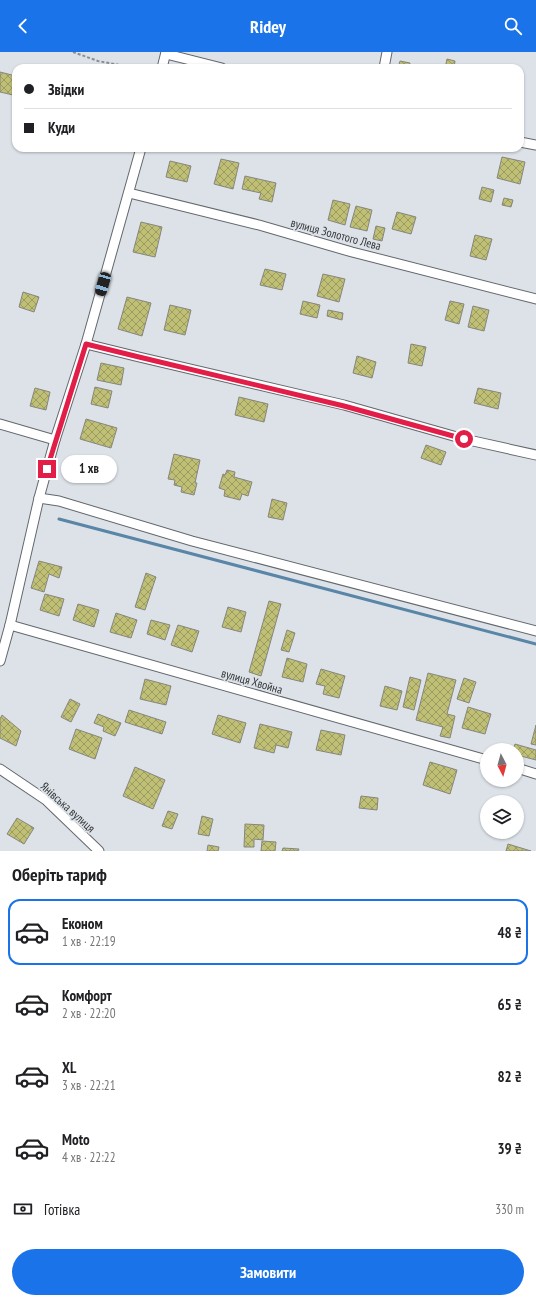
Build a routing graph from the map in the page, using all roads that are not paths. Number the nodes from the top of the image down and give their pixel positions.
1 (388, 52) edge
2 (166, 53) edge
3 (163, 64) edge
4 (207, 64) edge
5 (385, 64) edge
6 (524, 143) edge
7 (536, 145) edge
8 (140, 152) edge
9 (129, 193) junction
10 (536, 299) edge
11 (86, 344) junction
12 (0, 424) edge
13 (55, 440) junction
14 (536, 455) edge
15 (39, 498) junction
16 (10, 625) junction
17 (536, 631) edge
18 (0, 661) edge
19 (480, 758) edge
20 (0, 769) edge
21 (524, 770) edge
22 (536, 774) edge
23 (99, 851) edge

1 - 5 street
2 - 3 street
2 - 4 street
6 - 7 street
8 - 9 street
9 - 10 street, вулиця Золотого Лева
9 - 11 street
11 - 13 street
11 - 14 street
12 - 13 street
13 - 15 street
15 - 16 street
15 - 17 street
16 - 18 street
16 - 19 street, вулиця Хвойна
20 - 23 street, Янівська вулиця
21 - 22 street

